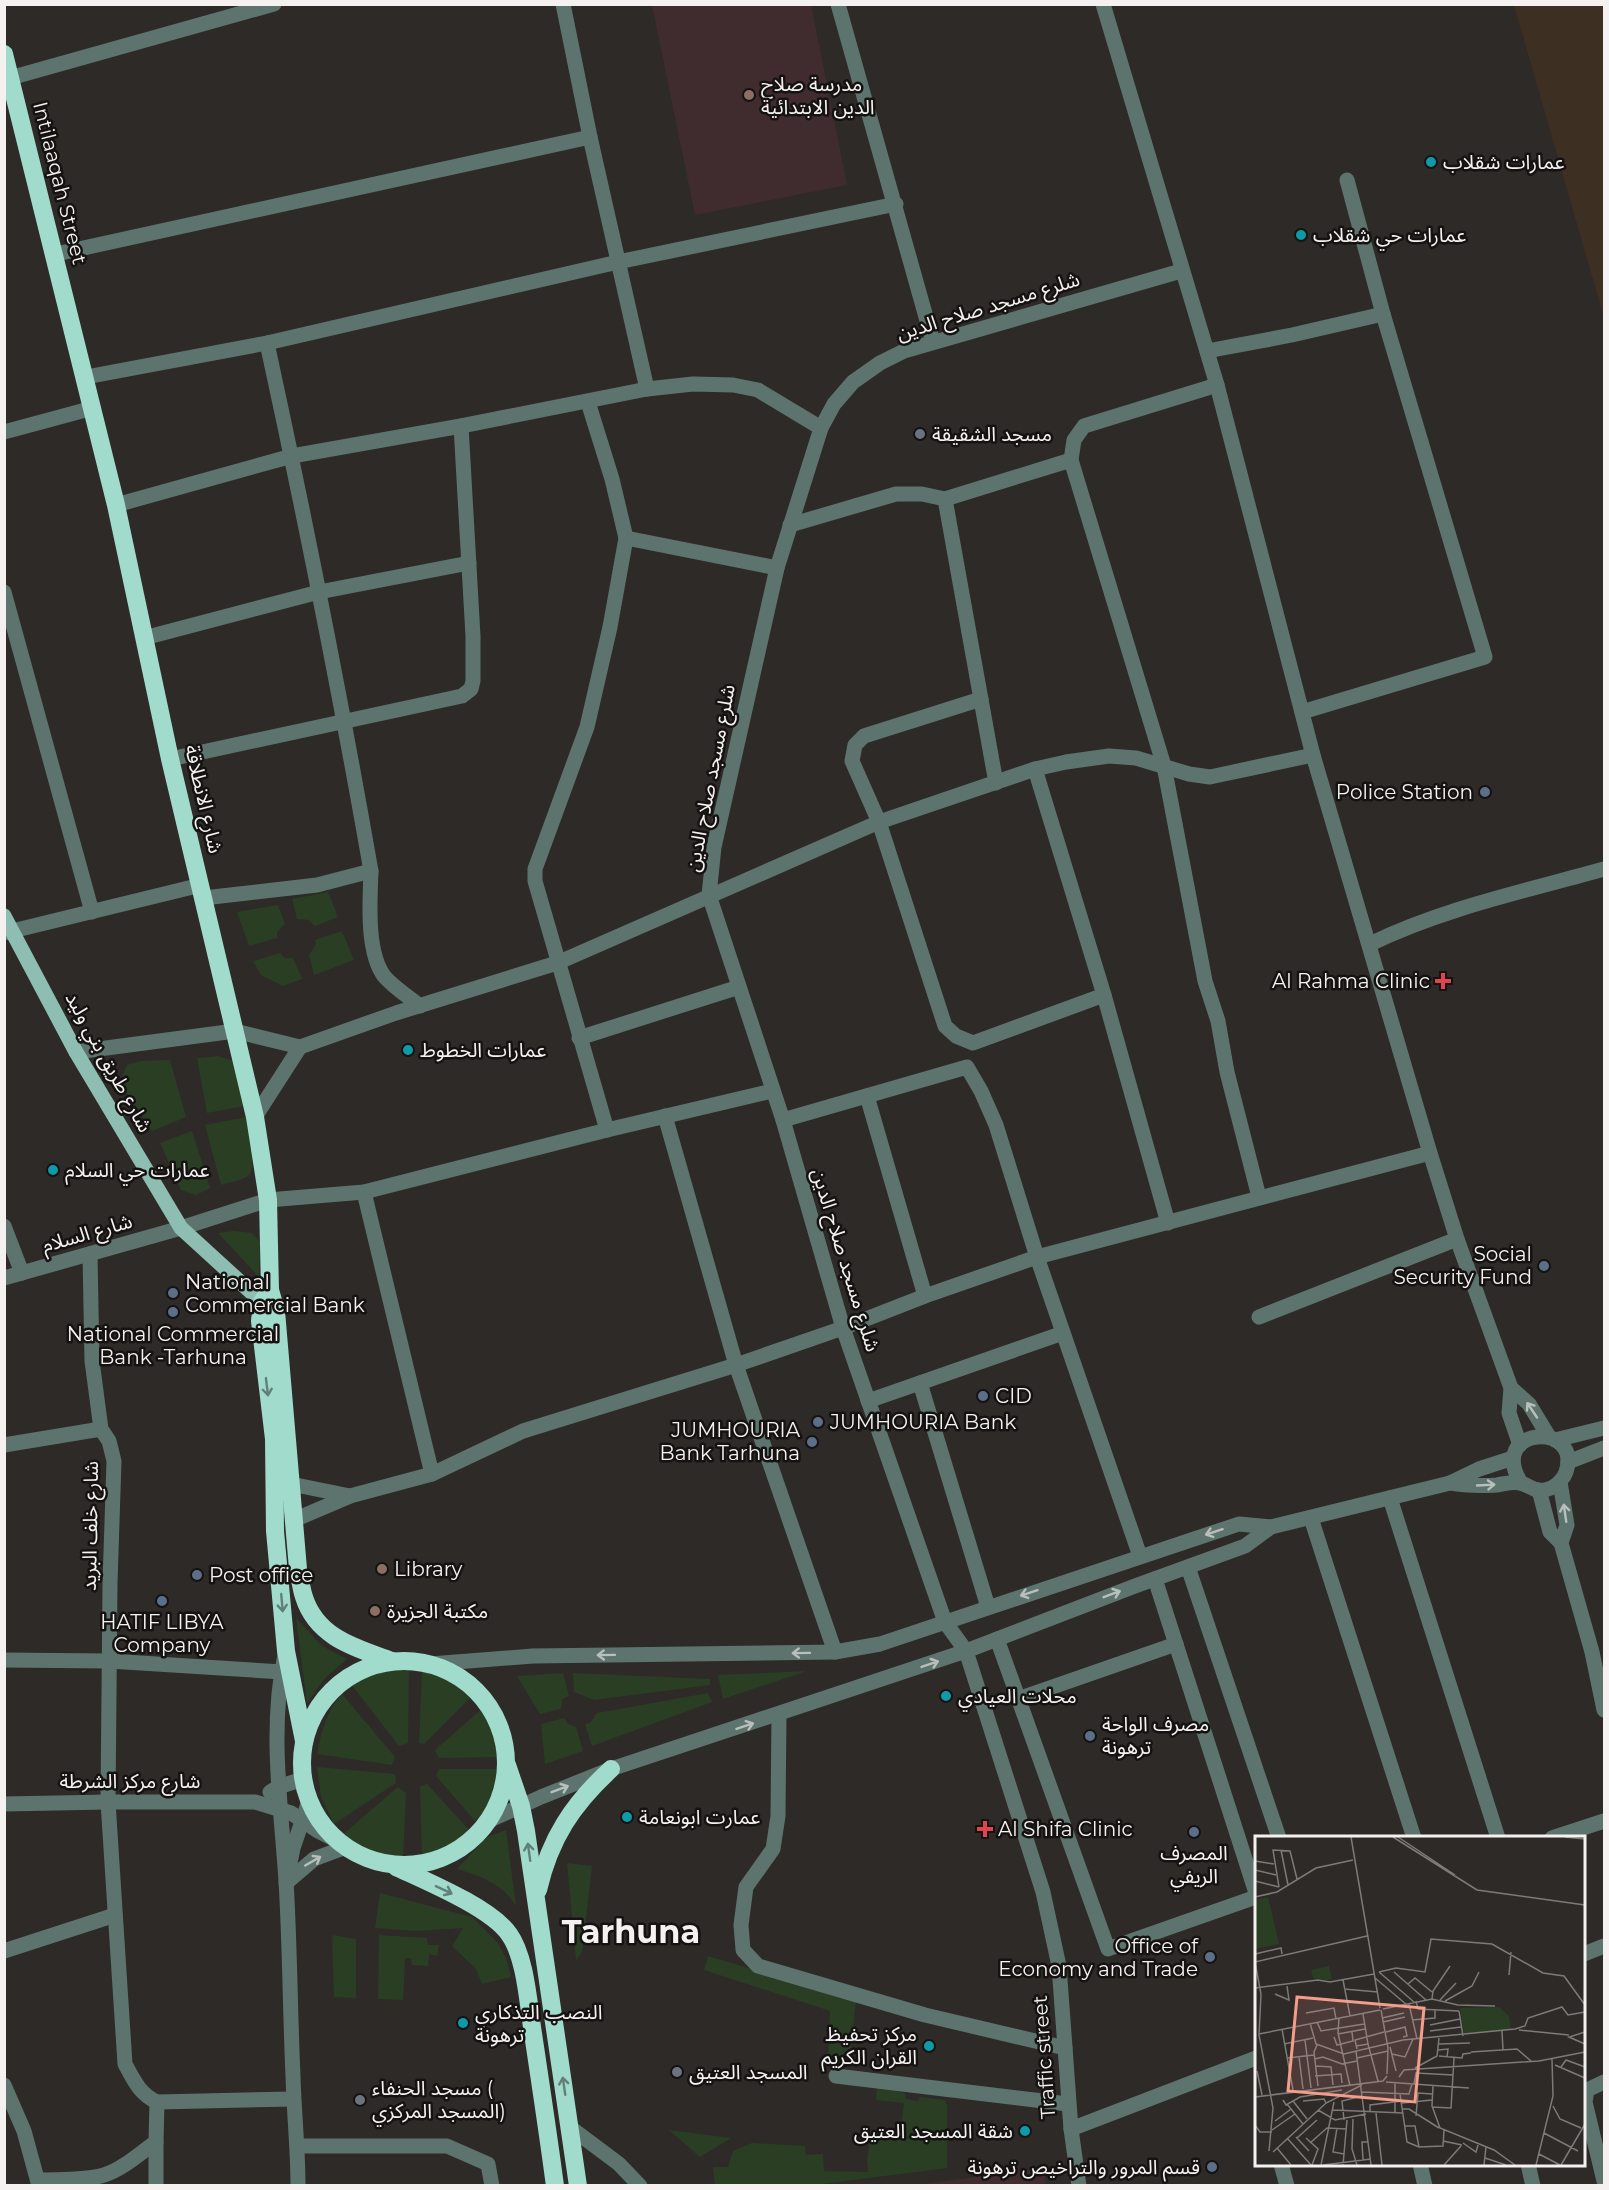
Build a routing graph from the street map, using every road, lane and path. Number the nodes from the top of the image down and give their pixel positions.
1 (274, 4) edge
2 (563, 4) edge
3 (838, 4) edge
4 (1103, 4) edge
5 (4, 54) edge
6 (10, 78) junction
7 (590, 138) junction
8 (1347, 180) dead end
9 (896, 204) junction
10 (56, 254) junction
11 (618, 262) junction
12 (1181, 271) junction
13 (1383, 314) junction
14 (933, 342) junction
15 (267, 343) junction
16 (1207, 351) junction
17 (86, 377) junction
18 (1217, 385) junction
19 (647, 389) junction
20 (588, 402) junction
21 (93, 408) junction
22 (461, 426) junction
23 (821, 428) junction
24 (4, 432) edge
25 (292, 456) junction
26 (1071, 460) junction
27 (945, 499) junction
28 (116, 506) junction
29 (790, 525) junction
30 (626, 538) junction
31 (469, 563) junction
32 (777, 568) junction
33 (4, 592) edge
34 (319, 592) junction
35 (144, 638) junction
36 (981, 699) junction
37 (1302, 712) junction
38 (345, 723) junction
39 (1314, 755) junction
40 (171, 759) junction
41 (1164, 766) junction
42 (1035, 769) junction
43 (996, 783) junction
44 (879, 822) junction
45 (1605, 868) edge
46 (371, 871) junction
47 (202, 892) junction
48 (709, 895) junction
49 (92, 912) junction
50 (4, 916) edge
51 (9, 932) edge
52 (1370, 944) junction
53 (557, 963) junction
54 (739, 987) junction
55 (1104, 995) junction
56 (420, 1006) junction
57 (235, 1031) junction
58 (579, 1038) junction
59 (300, 1047) junction
60 (76, 1052) junction
61 (772, 1091) junction
62 (867, 1096) junction
63 (665, 1116) junction
64 (255, 1117) junction
65 (783, 1120) junction
66 (607, 1130) junction
67 (1430, 1153) junction
68 (364, 1192) junction
69 (1259, 1197) junction
70 (268, 1200) junction
71 (1168, 1223) junction
72 (4, 1226) edge
73 (181, 1228) junction
74 (1457, 1239) junction
75 (90, 1254) junction
76 (1037, 1257) junction
77 (22, 1273) junction
78 (4, 1278) edge
79 (266, 1296) junction
80 (925, 1296) junction
81 (1259, 1317) dead end
82 (843, 1328) junction
83 (1063, 1333) junction
84 (736, 1365) junction
85 (920, 1383) junction
86 (1511, 1388) junction
87 (868, 1401) junction
88 (1605, 1428) edge
89 (101, 1429) junction
90 (1552, 1438) junction
91 (4, 1445) edge
92 (1605, 1448) edge
93 (1516, 1451) junction
94 (1568, 1462) junction
95 (432, 1474) junction
96 (1560, 1482) junction
97 (1450, 1483) junction
98 (1521, 1483) junction
99 (291, 1484) junction
100 (1539, 1490) junction
101 (350, 1496) junction
102 (1390, 1498) junction
103 (1311, 1518) junction
104 (294, 1520) junction
105 (1271, 1527) junction
106 (1561, 1543) junction
107 (1140, 1556) junction
108 (1188, 1567) junction
109 (1155, 1579) junction
110 (988, 1607) junction
111 (945, 1622) junction
112 (996, 1638) junction
113 (1176, 1644) junction
114 (286, 1651) junction
115 (966, 1651) junction
116 (835, 1652) junction
117 (4, 1660) edge
118 (109, 1661) junction
119 (392, 1661) junction
120 (430, 1664) junction
121 (282, 1672) junction
122 (1018, 1699) junction
123 (1605, 1710) edge
124 (779, 1715) junction
125 (304, 1741) junction
126 (506, 1762) junction
127 (611, 1769) junction
128 (303, 1779) junction
129 (278, 1787) junction
130 (108, 1802) junction
131 (255, 1802) junction
132 (309, 1802) junction
133 (4, 1804) edge
134 (521, 1806) junction
135 (279, 1808) junction
136 (302, 1820) junction
137 (488, 1821) junction
138 (1605, 1821) edge
139 (1278, 1836) edge
140 (1413, 1836) edge
141 (1497, 1836) edge
142 (1558, 1836) edge
143 (341, 1844) junction
144 (392, 1865) junction
145 (286, 1883) junction
146 (1255, 1889) edge
147 (1255, 1896) edge
148 (536, 1897) junction
149 (115, 1915) junction
150 (1605, 1946) edge
151 (4, 1951) edge
152 (1585, 1953) edge
153 (1065, 2048) junction
154 (1255, 2061) edge
155 (836, 2076) dead end
156 (1605, 2082) edge
157 (4, 2085) edge
158 (293, 2099) junction
159 (157, 2102) junction
160 (1068, 2104) junction
161 (571, 2128) junction
162 (1071, 2129) junction
163 (156, 2142) junction
164 (298, 2146) junction
165 (1282, 2166) edge
166 (1420, 2166) edge
167 (1528, 2166) edge
168 (1605, 2181) edge
169 (39, 2183) edge
170 (156, 2186) edge
171 (298, 2186) edge
172 (492, 2186) edge
173 (555, 2186) edge
174 (578, 2186) edge
175 (640, 2186) edge
176 (1079, 2186) edge
177 (1287, 2186) edge
178 (1425, 2186) edge
179 (1533, 2186) edge

1 - 6 street
2 - 7 street
3 - 9 street
4 - 12 street
5 - 6 highway, Intilaaqah Street
6 - 10 highway, Intilaaqah Street
7 - 10 street
7 - 11 street
8 - 13 street
9 - 11 street
9 - 14 street
10 - 17 highway, Intilaaqah Street
11 - 15 street
11 - 19 street
12 - 14 street, شلرع مسجد صلاح الدين
12 - 16 street
13 - 16 street
13 - 37 street
14 - 23 street, شلرع مسجد صلاح الدين
15 - 17 street
15 - 25 street
16 - 18 street
17 - 21 highway, شارع الانطلاقة
18 - 26 street
18 - 37 street
19 - 20 street
19 - 23 street
20 - 22 street
20 - 30 street
21 - 24 street
21 - 28 highway, شارع الانطلاقة
22 - 25 street
22 - 31 street
23 - 29 street, شلرع مسجد صلاح الدين
25 - 28 street
25 - 34 street
26 - 27 street
26 - 41 street
27 - 29 street
27 - 36 street
28 - 35 highway, شارع الانطلاقة
29 - 32 street, شلرع مسجد صلاح الدين
30 - 32 street
30 - 53 street
31 - 34 street
31 - 38 street
32 - 48 street, شلرع مسجد صلاح الدين
33 - 49 street
34 - 35 street
34 - 38 street
35 - 40 highway, شارع الانطلاقة
36 - 43 street
36 - 44 street
37 - 39 street
38 - 40 street
38 - 46 street
39 - 41 street
39 - 52 street
40 - 47 highway, شارع الانطلاقة
41 - 42 street
41 - 69 street
42 - 43 street
42 - 55 street
43 - 44 street
44 - 48 street
44 - 55 street
45 - 52 street
46 - 47 street
46 - 56 street
47 - 49 street
47 - 57 highway, شارع الانطلاقة
48 - 53 street
48 - 54 street, شلرع مسجد صلاح الدين
49 - 51 street
50 - 51 main road, شارع طريق بني وليد
51 - 60 main road, شارع طريق بني وليد
52 - 67 street
53 - 56 street
53 - 58 street
54 - 58 street
54 - 61 street, شلرع مسجد صلاح الدين
55 - 71 street
56 - 59 street
57 - 59 street
57 - 60 street
57 - 64 highway, شارع الانطلاقة
58 - 66 street
59 - 64 street
60 - 73 main road, شارع طريق بني وليد
61 - 63 street, شارع السلام
61 - 65 street, شلرع مسجد صلاح الدين
62 - 65 street
62 - 76 street
62 - 80 street
63 - 66 street, شارع السلام
63 - 84 street
64 - 70 highway, شارع الانطلاقة
65 - 82 street, شلرع مسجد صلاح الدين
66 - 68 street, شارع السلام
67 - 69 street
67 - 74 street
68 - 70 street, شارع السلام
68 - 95 street
69 - 71 street
70 - 73 street, شارع السلام
70 - 79 highway, شارع الانطلاقة
71 - 76 street
72 - 77 street
73 - 75 street, شارع السلام
73 - 79 main road, شارع طريق بني وليد
74 - 81 street
74 - 86 street
75 - 77 street, شارع السلام
75 - 89 street, شارع خلف البريد
76 - 80 street
76 - 83 street
77 - 78 street, شارع السلام
79 - 99 highway
79 -> 114 highway
80 - 82 street
82 - 84 street
82 - 87 street, شلرع مسجد صلاح الدين
83 - 85 street
83 - 107 street
84 - 95 street
84 - 116 street
85 - 87 street
85 - 110 street
90 -> 86 street
86 - 93 street
87 - 111 street, شلرع مسجد صلاح الدين
88 - 90 street
89 - 91 street
89 - 118 street, شارع خلف البريد
90 - 93 street
90 - 94 street
92 - 94 street
93 - 97 street
93 - 98 street
94 - 96 street
95 - 101 street
96 - 100 street
106 -> 96 street
97 -> 98 street
97 - 102 street
98 - 100 street
99 - 101 street
99 - 104 highway
100 - 106 street
101 - 104 street
102 - 103 street
102 - 141 street
103 - 105 street
103 - 140 street
104 - 119 highway
105 -> 107 street
105 - 108 street
106 - 123 street
107 -> 110 street
108 - 109 street
108 - 139 street
112 -> 109 street
109 - 113 street
110 - 111 street
111 - 115 street, شلرع مسجد صلاح الدين
111 - 116 street
112 - 115 street
112 - 122 street
113 - 122 street
113 - 146 street
114 - 121 street
114 - 125 highway
124 -> 115 street
115 - 153 street, Traffic street
116 -> 120 street
117 - 118 street
118 - 121 street
118 - 130 street, شارع خلف البريد
119 - 120 highway
119 - 125 highway
120 - 126 highway
121 - 129 street
122 - 147 street
127 -> 124 street
124 - 153 street
125 - 128 highway
126 - 134 highway
126 - 137 highway
134 -> 127 street
127 - 148 highway
128 - 129 street
128 - 132 highway
129 - 131 street
129 - 135 street
130 - 131 street, شارع مركز الشرطة
130 - 133 street, شارع مركز الشرطة
130 - 149 street, شارع خلف البريد
131 - 135 street, شارع مركز الشرطة
132 - 136 street
132 - 143 highway
134 - 137 street
148 -> 134 highway
135 - 136 street, شارع مركز الشرطة
135 - 145 street
136 - 143 street, شارع مركز الشرطة
136 - 145 street
137 - 144 highway
138 - 142 street
143 - 144 highway
145 -> 143 street
144 -> 173 highway
145 - 158 street
161 -> 148 highway
149 - 151 street
149 - 159 street, شارع خلف البريد
150 - 152 street
153 - 160 street, Traffic street
154 - 162 street
155 - 160 street
156 - 168 street
157 - 169 street
158 - 159 street
158 - 164 street
159 - 163 street
160 - 162 street, Traffic street
161 - 174 highway
161 - 175 street
162 - 176 street, Traffic street
163 - 169 street
163 - 170 street
164 - 171 street
164 - 172 street
165 - 177 street
166 - 178 street
167 - 179 street

